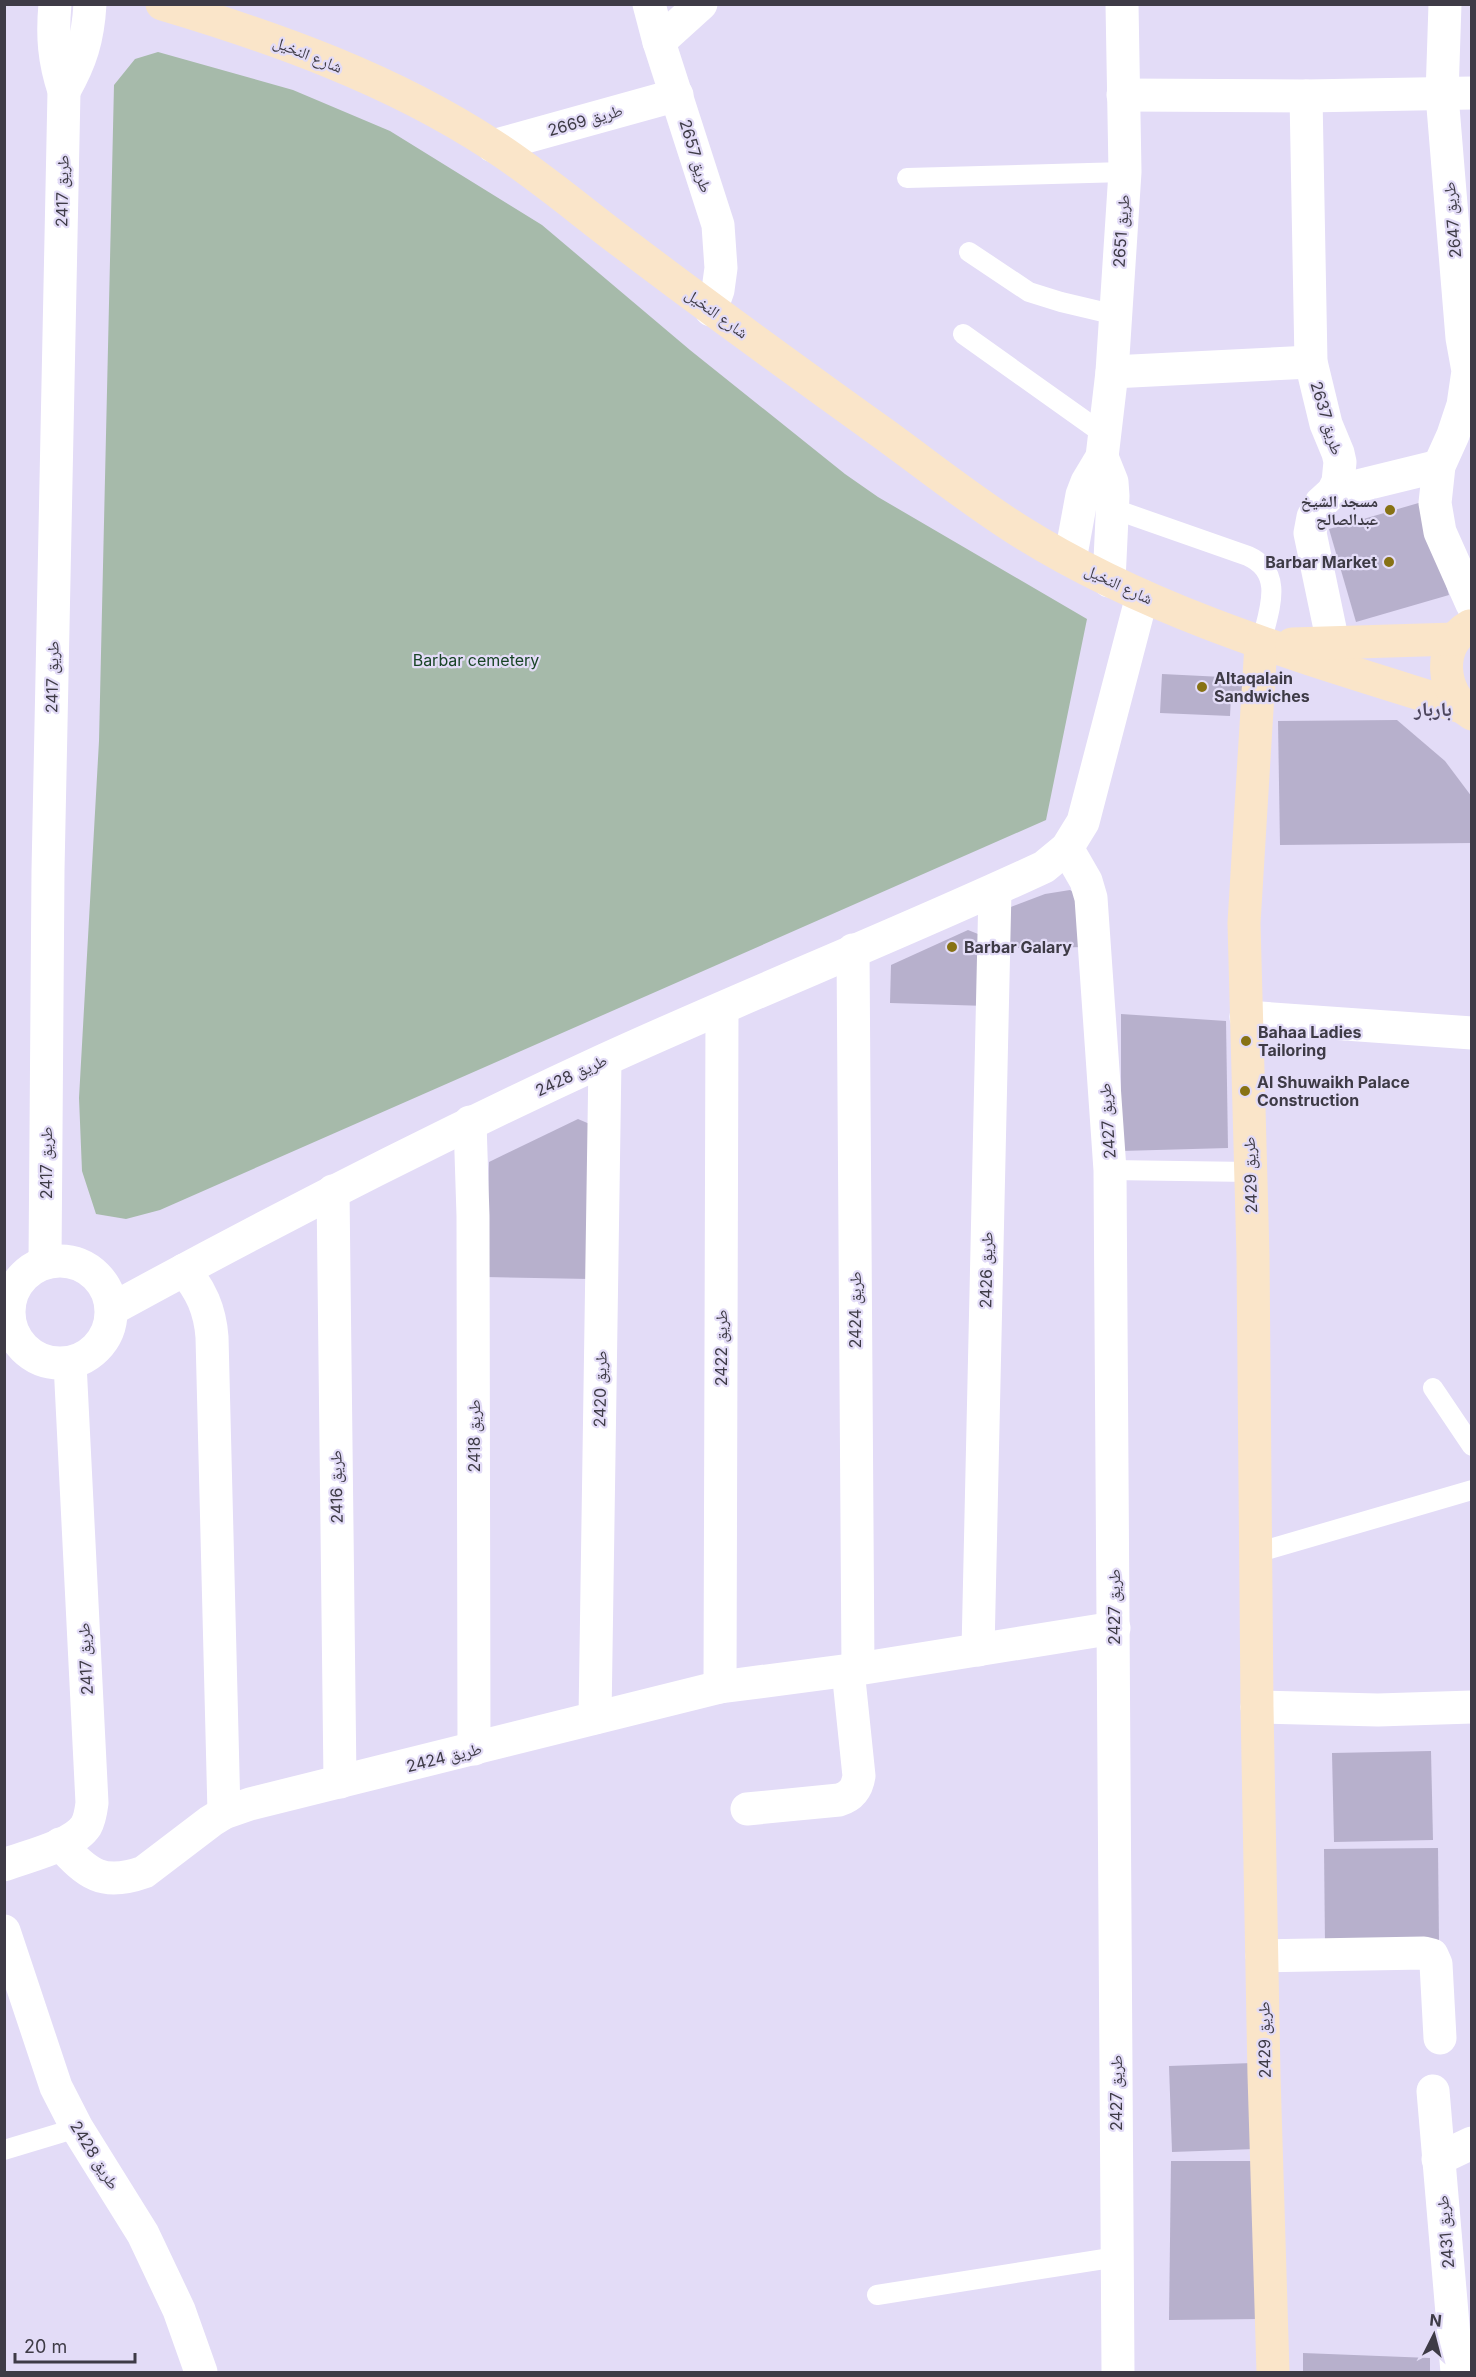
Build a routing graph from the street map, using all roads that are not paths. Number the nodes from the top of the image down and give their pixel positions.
1 (55, 4) edge
2 (90, 4) edge
3 (162, 4) edge
4 (649, 4) edge
5 (701, 4) edge
6 (1122, 4) edge
7 (1445, 4) edge
8 (659, 42) junction
9 (64, 91) junction
10 (677, 94) junction
11 (1457, 94) edge
12 (1123, 95) junction
13 (1306, 96) junction
14 (493, 146) junction
15 (1125, 172) junction
16 (907, 178) dead end
17 (969, 252) dead end
18 (1466, 308) edge
19 (711, 310) junction
20 (1116, 315) junction
21 (963, 334) dead end
22 (1311, 362) junction
23 (1112, 372) junction
24 (1104, 446) junction
25 (1439, 466) junction
26 (1333, 492) junction
27 (1114, 509) junction
28 (1070, 560) junction
29 (1109, 581) junction
30 (1142, 596) junction
31 (1472, 604) edge
32 (1463, 632) edge
33 (1333, 643) junction
34 (1262, 644) junction
35 (1467, 710) edge
36 (1055, 858) junction
37 (995, 890) junction
38 (852, 950) junction
39 (722, 1009) junction
40 (1246, 1017) junction
41 (1472, 1033) edge
42 (605, 1060) junction
43 (470, 1122) junction
44 (1110, 1170) junction
45 (1250, 1172) junction
46 (333, 1191) junction
47 (45, 1263) junction
48 (184, 1270) junction
49 (111, 1309) junction
50 (8, 1334) edge
51 (70, 1363) junction
52 (1433, 1388) dead end
53 (1472, 1446) edge
54 (1472, 1490) edge
55 (1256, 1553) junction
56 (1114, 1628) junction
57 (978, 1650) junction
58 (853, 1670) junction
59 (720, 1688) junction
60 (1257, 1707) junction
61 (1472, 1707) edge
62 (595, 1718) junction
63 (474, 1749) junction
64 (340, 1782) junction
65 (747, 1809) dead end
66 (224, 1813) junction
67 (60, 1844) junction
68 (4, 1865) edge
69 (4, 1930) edge
70 (1262, 1956) junction
71 (1440, 2038) dead end
72 (1433, 2091) dead end
73 (77, 2128) junction
74 (1472, 2142) edge
75 (4, 2150) edge
76 (1438, 2159) junction
77 (1117, 2257) junction
78 (877, 2295) dead end
79 (201, 2373) edge
80 (1118, 2373) edge
81 (1273, 2373) edge
82 (1457, 2373) edge

1 - 9 street, طريق 2417
2 - 9 street, طريق 2417
3 - 14 street, شارع النخيل
4 - 8 street, طريق 2657
5 - 8 street
6 - 12 street, طريق 2651
7 - 11 street, طريق 2647
8 - 10 street, طريق 2657
9 - 47 street, طريق 2417
10 - 14 street, طريق 2669
10 - 19 street, طريق 2657
11 - 13 street
11 - 18 street, طريق 2647
12 - 13 street
12 - 15 street, طريق 2651
13 - 22 street, طريق 2637
14 - 19 street, شارع النخيل
15 - 16 lane
15 - 20 street, طريق 2651
17 - 20 lane
18 - 25 street, طريق 2647
19 - 28 street, شارع النخيل
20 - 23 street, طريق 2651
21 - 24 lane
22 - 23 street, طريق 2637
22 - 26 street, طريق 2637
23 - 24 street, طريق 2651
24 - 27 street, طريق 2651
24 - 28 street, طريق 2651
25 - 26 street
25 - 31 street, طريق 2647
26 - 33 street, طريق 2637
27 - 29 street, طريق 2651
27 - 34 lane
28 - 29 street, شارع النخيل
29 - 30 street, شارع النخيل
30 - 34 street, شارع النخيل
30 - 36 street
32 - 33 street, شارع النخيل
32 - 35 street
33 - 34 street, شارع النخيل
34 - 35 street, شارع النخيل
34 - 40 street, طريق 2429
36 - 37 street, طريق 2428
36 - 44 street, طريق 2427
37 - 38 street, طريق 2428
37 - 57 street, طريق 2426
38 - 39 street, طريق 2428
38 - 58 street, طريق 2424
39 - 42 street, طريق 2428
39 - 59 street, طريق 2422
40 - 41 street
40 - 45 street, طريق 2429
42 - 43 street, طريق 2428
42 - 62 street, طريق 2420
43 - 46 street, طريق 2428
43 - 63 street, طريق 2418
44 - 45 lane
44 - 56 street, طريق 2427
45 - 55 street, طريق 2429
46 - 48 street, طريق 2428
46 - 64 street, طريق 2416
47 - 49 street
47 - 50 street
48 - 49 street, طريق 2428
48 - 66 street
49 - 51 street
50 - 51 street
51 - 67 street, طريق 2417
52 - 53 lane
54 - 55 lane
55 - 60 street, طريق 2429
56 - 57 street, طريق 2424
56 - 77 street, طريق 2427
57 - 58 street, طريق 2424
58 - 59 street, طريق 2424
58 - 65 street
59 - 62 street, طريق 2424
60 - 61 street
60 - 70 street, طريق 2429
62 - 63 street, طريق 2424
63 - 64 street, طريق 2424
64 - 66 street, طريق 2424
66 - 67 street, طريق 2424
67 - 68 street, طريق 2417
69 - 73 street, طريق 2428
70 - 71 street
70 - 81 street, طريق 2429
72 - 76 street, طريق 2431
73 - 75 lane
73 - 79 street, طريق 2428
74 - 76 street
76 - 82 street, طريق 2431
77 - 78 lane
77 - 80 street, طريق 2427

